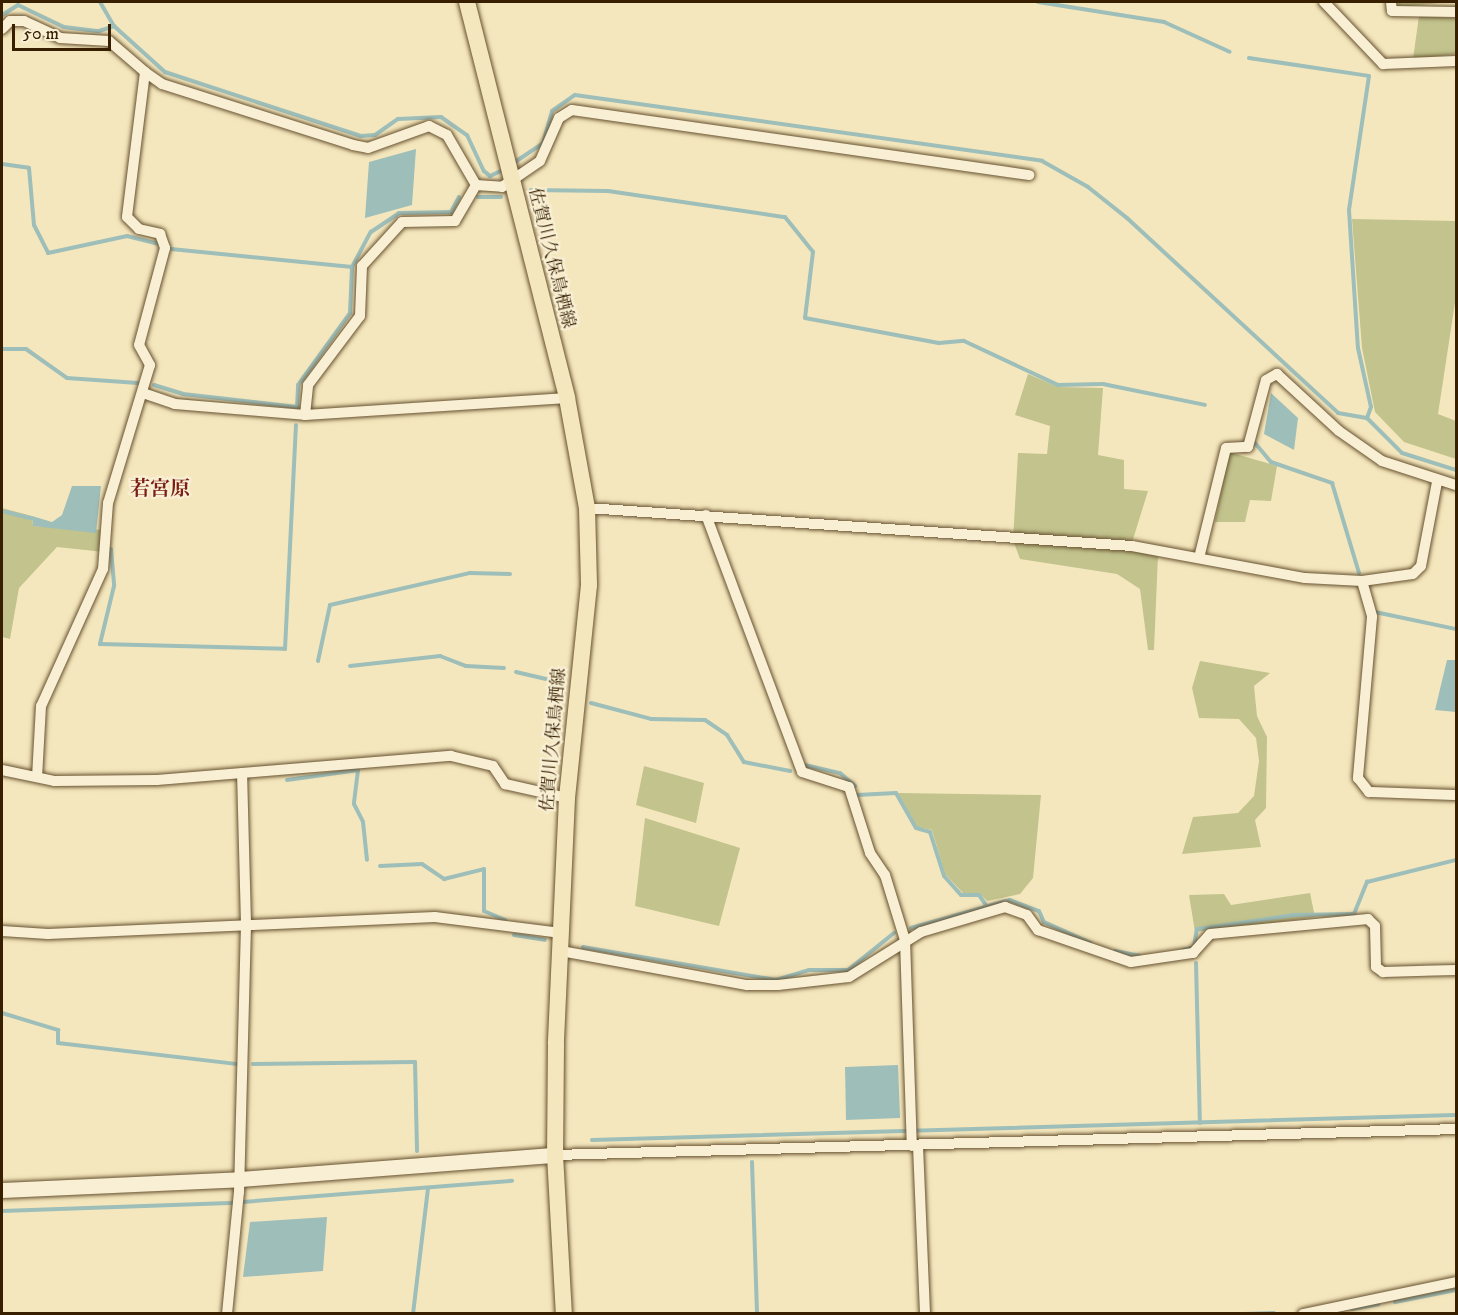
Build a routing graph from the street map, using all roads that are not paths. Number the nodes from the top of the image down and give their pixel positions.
1 (467, 2) edge
2 (1324, 2) edge
3 (1391, 2) edge
4 (1456, 12) edge
5 (2, 29) edge
6 (1456, 61) edge
7 (145, 72) junction
8 (1029, 175) dead end
9 (511, 179) junction
10 (476, 185) junction
11 (142, 393) junction
12 (567, 398) junction
13 (305, 416) junction
14 (1437, 482) junction
15 (1456, 485) edge
16 (587, 508) junction
17 (706, 515) junction
18 (1199, 558) junction
19 (1362, 581) junction
20 (2, 770) edge
21 (243, 773) junction
22 (37, 777) junction
23 (1456, 795) edge
24 (567, 798) junction
25 (246, 924) junction
26 (2, 930) edge
27 (561, 933) junction
28 (905, 940) junction
29 (561, 951) junction
30 (1456, 970) edge
31 (1456, 1130) edge
32 (915, 1146) junction
33 (555, 1155) junction
34 (240, 1186) junction
35 (2, 1190) edge
36 (1456, 1282) edge
37 (227, 1314) edge
38 (564, 1314) edge
39 (925, 1314) edge
40 (1303, 1314) edge

1 - 9 main road, 佐賀川久保鳥栖線
2 - 6 street
3 - 4 street
5 - 7 street
7 - 10 street
7 - 11 street
8 - 9 street
9 - 10 street
9 - 12 main road, 佐賀川久保鳥栖線
10 - 13 street
11 - 13 street
11 - 22 street
12 - 13 street
12 - 16 main road, 佐賀川久保鳥栖線
14 - 15 street
14 - 18 street
14 - 19 street
16 - 17 street
16 - 24 main road, 佐賀川久保鳥栖線
17 - 18 street
17 - 28 street
18 - 19 street
19 - 23 street
20 - 22 street
21 - 22 street
21 - 24 street
21 - 25 street
24 - 27 main road, 佐賀川久保鳥栖線
25 - 26 street
25 - 27 street
25 - 34 street
27 - 29 main road, 佐賀川久保鳥栖線
28 - 29 street
28 - 30 street
28 - 32 street
29 - 33 main road, 佐賀川久保鳥栖線
31 - 32 street
32 - 33 street
32 - 39 street
33 - 34 street
33 - 38 main road, 佐賀川久保鳥栖線
34 - 35 street
34 - 37 street
36 - 40 street

